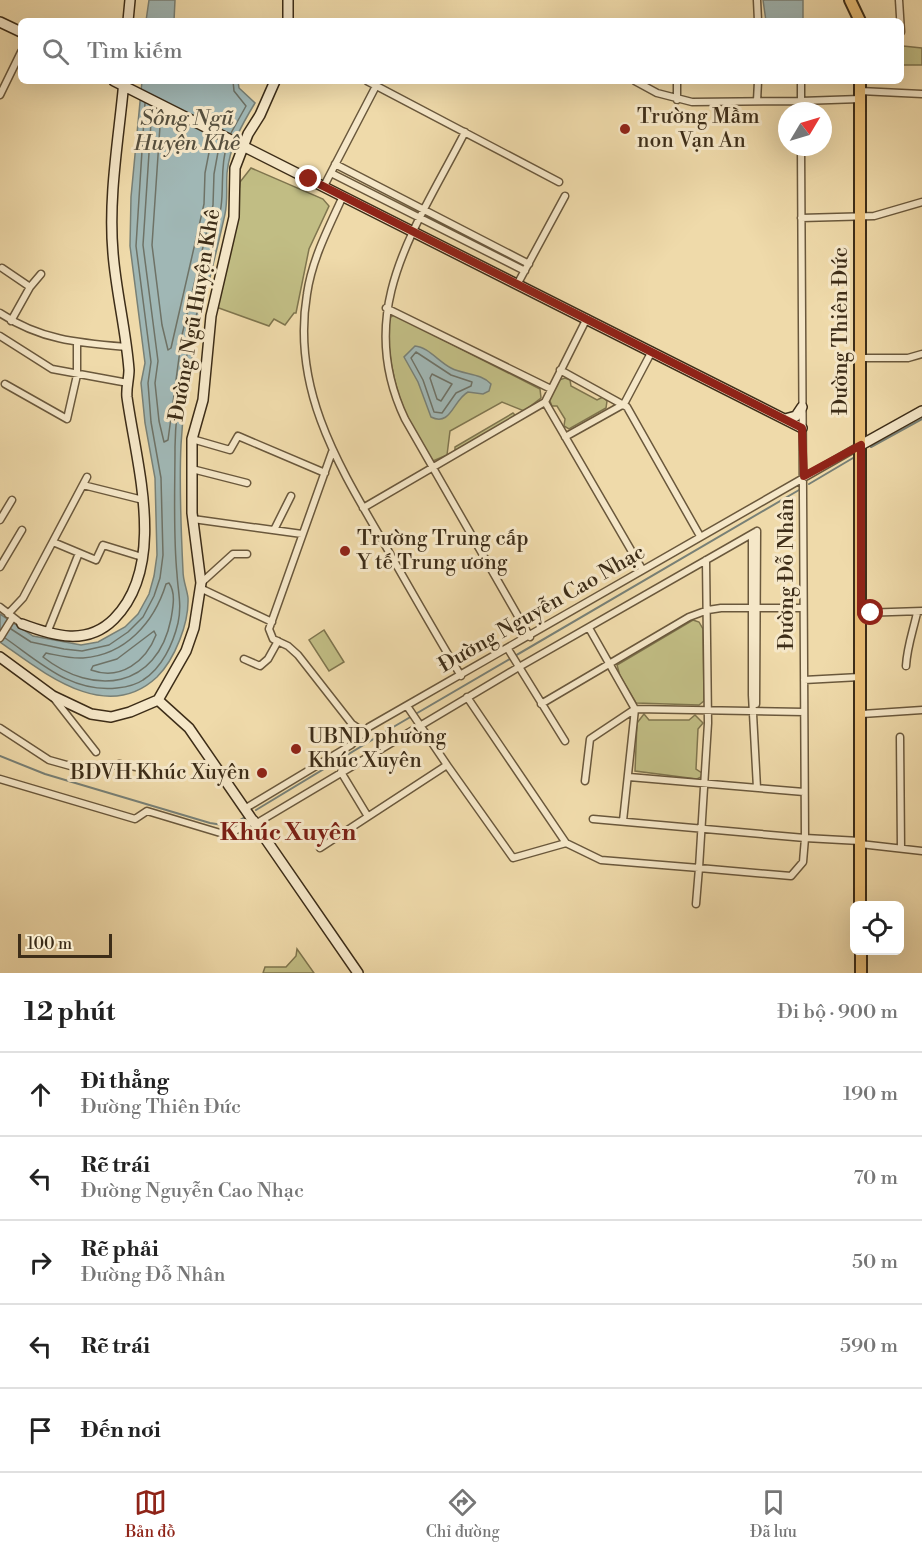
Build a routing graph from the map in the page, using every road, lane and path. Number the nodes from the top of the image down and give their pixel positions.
1 (130, 0) edge
2 (288, 0) edge
3 (757, 0) edge
4 (850, 0) edge
5 (899, 0) edge
6 (128, 18) edge
7 (288, 18) edge
8 (758, 18) edge
9 (859, 18) edge
10 (900, 18) edge
11 (0, 22) edge
12 (18, 31) edge
13 (18, 57) edge
14 (3, 82) edge
15 (124, 84) edge
16 (125, 84) edge
17 (273, 84) edge
18 (372, 84) edge
19 (640, 84) edge
20 (677, 84) edge
21 (758, 84) edge
22 (801, 84) edge
23 (376, 86) junction
24 (860, 91) edge
25 (922, 94) edge
26 (0, 95) edge
27 (677, 100) junction
28 (758, 101) junction
29 (801, 101) junction
30 (465, 132) junction
31 (239, 145) junction
32 (801, 156) edge
33 (335, 164) junction
34 (331, 173) junction
35 (559, 182) dead end
36 (324, 186) junction
37 (343, 196) junction
38 (565, 196) dead end
39 (922, 202) edge
40 (425, 210) junction
41 (859, 216) junction
42 (801, 218) junction
43 (421, 219) junction
44 (415, 231) junction
45 (529, 264) junction
46 (2, 268) dead end
47 (525, 271) junction
48 (41, 274) dead end
49 (518, 283) junction
50 (30, 287) junction
51 (386, 308) junction
52 (0, 313) edge
53 (587, 318) junction
54 (11, 321) junction
55 (0, 336) edge
56 (77, 343) junction
57 (126, 347) junction
58 (652, 351) junction
59 (922, 354) edge
60 (861, 358) junction
61 (560, 370) junction
62 (77, 375) junction
63 (128, 382) junction
64 (5, 384) dead end
65 (550, 389) junction
66 (545, 402) junction
67 (624, 404) junction
68 (802, 407) junction
69 (922, 411) edge
70 (784, 419) junction
71 (802, 428) junction
72 (565, 437) junction
73 (192, 439) junction
74 (861, 445) junction
75 (332, 453) junction
76 (433, 468) junction
77 (192, 469) junction
78 (325, 473) junction
79 (804, 476) junction
80 (87, 477) dead end
81 (247, 483) dead end
82 (83, 485) junction
83 (291, 496) dead end
84 (12, 500) dead end
85 (142, 500) junction
86 (363, 508) junction
87 (193, 519) junction
88 (0, 520) edge
89 (22, 530) dead end
90 (274, 530) junction
91 (302, 534) junction
92 (700, 536) junction
93 (53, 542) junction
94 (79, 553) junction
95 (246, 555) dead end
96 (142, 557) junction
97 (706, 560) junction
98 (0, 567) edge
99 (642, 569) junction
100 (200, 585) junction
101 (0, 607) edge
102 (754, 608) junction
103 (802, 608) junction
104 (708, 610) junction
105 (920, 612) edge
106 (861, 613) junction
107 (11, 616) junction
108 (272, 622) junction
109 (22, 624) joint
110 (589, 628) junction
111 (47, 633) junction
112 (530, 637) junction
113 (0, 638) edge
114 (278, 641) junction
115 (509, 651) junction
116 (0, 657) edge
117 (244, 658) dead end
118 (609, 664) junction
119 (518, 666) junction
120 (906, 666) dead end
121 (461, 676) junction
122 (862, 677) junction
123 (804, 680) junction
124 (53, 696) junction
125 (467, 697) junction
126 (158, 700) junction
127 (541, 704) junction
128 (408, 708) junction
129 (634, 709) junction
130 (922, 710) edge
131 (707, 711) junction
132 (804, 712) junction
133 (754, 713) junction
134 (862, 714) junction
135 (419, 724) junction
136 (0, 728) edge
137 (362, 731) junction
138 (900, 737) dead end
139 (565, 741) dead end
140 (96, 752) dead end
141 (447, 765) junction
142 (142, 768) dead end
143 (341, 772) junction
144 (629, 777) junction
145 (0, 778) edge
146 (585, 781) dead end
147 (705, 784) junction
148 (757, 788) junction
149 (804, 792) junction
150 (367, 815) junction
151 (252, 816) junction
152 (593, 819) dead end
153 (623, 821) junction
154 (703, 829) junction
155 (805, 838) junction
156 (566, 843) junction
157 (860, 843) junction
158 (320, 848) dead end
159 (901, 848) junction
160 (922, 851) edge
161 (699, 868) junction
162 (861, 901) edge
163 (696, 904) dead end
164 (861, 955) edge
165 (358, 973) edge
166 (861, 973) edge

1 - 6 street
2 - 7 street
3 - 8 street
4 - 9 main road
5 - 10 street
11 - 12 street
13 - 14 street
14 - 26 street
15 - 57 street
16 - 31 street
17 - 31 street, Đường Ngũ Huyện Khê
18 - 23 street
19 - 27 street
20 - 27 street
21 - 28 street
22 - 29 street
23 - 30 street
23 - 33 street
24 - 25 street
24 - 29 street
24 - 41 main road, Đường Thiên Đức
27 - 28 street
28 - 29 street
30 - 35 street
30 - 40 street
31 - 36 street
31 - 73 street, Đường Ngũ Huyện Khê
32 - 42 street, Đường Đỗ Nhân
33 - 34 street
33 - 40 street
34 - 36 street
34 - 43 street
36 - 37 street
37 - 44 street
37 - 75 street
38 - 45 street
39 - 41 street
40 - 43 street
40 - 45 street
41 - 42 street
41 - 60 main road, Đường Thiên Đức
42 - 68 street, Đường Đỗ Nhân
43 - 44 street
43 - 47 street
44 - 49 street
44 - 51 street
45 - 47 street
46 - 50 street
47 - 49 street
48 - 50 street
49 - 53 street
50 - 54 street
51 - 65 street
51 - 76 street
52 - 54 street
53 - 58 street
53 - 61 street
54 - 56 street
55 - 62 street
56 - 57 street
56 - 62 street
57 - 63 street
58 - 67 street
58 - 70 street
59 - 60 street
60 - 74 main road, Đường Thiên Đức
61 - 65 street
61 - 67 street
62 - 63 street
62 - 64 street
63 - 85 street
65 - 66 street
66 - 72 street
66 - 76 street
67 - 72 street
67 - 92 street
68 - 70 street
68 - 71 street, Đường Đỗ Nhân
69 - 74 street
70 - 71 street
71 - 79 street, Đường Đỗ Nhân
72 - 99 street
73 - 77 street, Đường Ngũ Huyện Khê
73 - 78 street
74 - 79 street, Đường Nguyễn Cao Nhạc
74 - 106 main road, Đường Thiên Đức
75 - 78 street
75 - 86 street
76 - 86 street
76 - 112 street
77 - 81 street
77 - 87 street, Đường Ngũ Huyện Khê
78 - 91 street
79 - 92 street, Đường Nguyễn Cao Nhạc
79 - 103 street, Đường Đỗ Nhân
80 - 82 street
82 - 85 street
82 - 93 street
83 - 90 street
84 - 88 street
85 - 96 street
86 - 121 street
87 - 90 street
87 - 100 street, Đường Ngũ Huyện Khê
89 - 98 street
90 - 91 street
91 - 108 street
92 - 99 street, Đường Nguyễn Cao Nhạc
93 - 94 street
93 - 107 street
94 - 96 street
94 - 111 street
95 - 100 street
96 - 111 street
97 - 102 street
97 - 104 street
97 - 110 street
99 - 112 street, Đường Nguyễn Cao Nhạc
100 - 108 street
100 - 126 street, Đường Ngũ Huyện Khê
101 - 107 street
102 - 103 street
102 - 104 street
102 - 133 street
103 - 123 street, Đường Đỗ Nhân
104 - 118 street
104 - 131 street
105 - 106 street
105 - 120 street
106 - 122 main road, Đường Thiên Đức
107 - 109 street
107 - 113 street
108 - 114 street
109 - 111 street
110 - 118 street
110 - 119 street
112 - 115 street, Đường Nguyễn Cao Nhạc
114 - 117 street
114 - 137 street
115 - 119 street
115 - 121 street, Đường Nguyễn Cao Nhạc
116 - 124 street
118 - 127 street
118 - 129 street
119 - 125 street
119 - 127 street
121 - 128 street, Đường Nguyễn Cao Nhạc
122 - 123 street
122 - 134 main road, Đường Thiên Đức
123 - 132 street, Đường Đỗ Nhân
124 - 126 street
124 - 140 street
125 - 135 street
125 - 156 street
126 - 151 street
127 - 139 street
128 - 135 street
128 - 137 street, Đường Nguyễn Cao Nhạc
129 - 131 street
129 - 144 street
129 - 146 street
130 - 134 street
131 - 133 street
131 - 147 street
132 - 133 street
132 - 149 street, Đường Đỗ Nhân
133 - 148 street
134 - 157 main road, Đường Thiên Đức
135 - 141 street
135 - 143 street
136 - 142 street
137 - 151 street, Đường Nguyễn Cao Nhạc
138 - 159 street
141 - 150 street
141 - 156 street
143 - 150 street
143 - 151 street
144 - 147 street
144 - 153 street
145 - 151 street
147 - 148 street
147 - 154 street
148 - 149 street
149 - 155 street, Đường Đỗ Nhân
150 - 158 street
151 - 165 street
152 - 153 street
153 - 154 street
154 - 155 street
154 - 161 street
155 - 157 street
155 - 161 street, Đường Đỗ Nhân
156 - 161 street
157 - 159 street
157 - 162 main road, Đường Thiên Đức
159 - 160 street
161 - 163 street
164 - 166 main road

